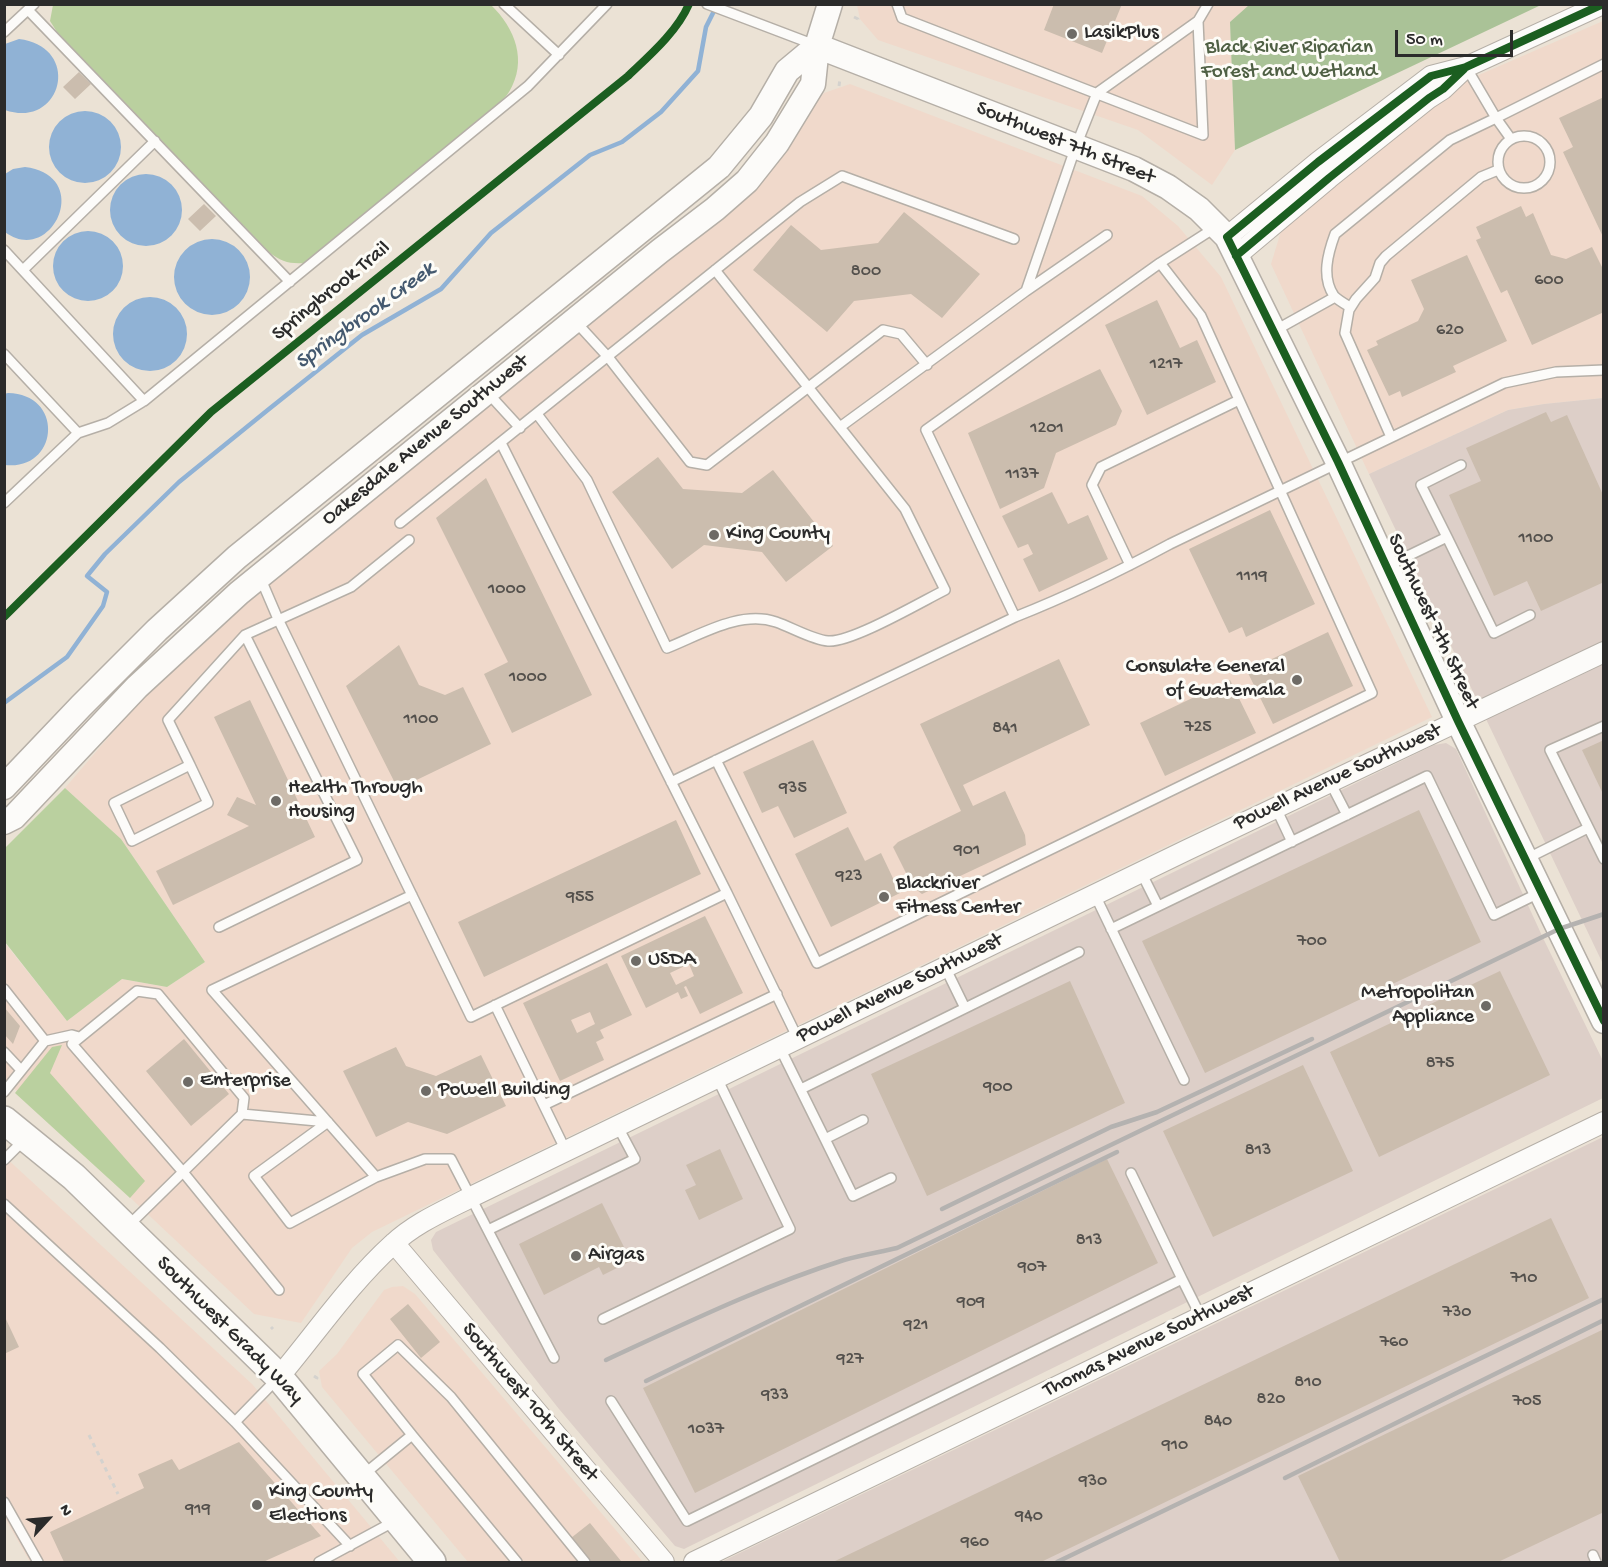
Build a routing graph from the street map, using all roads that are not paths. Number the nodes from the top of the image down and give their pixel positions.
1 (504, 4) edge
2 (607, 4) edge
3 (707, 4) edge
4 (831, 4) edge
5 (897, 4) edge
6 (1208, 4) edge
7 (1604, 4) edge
8 (31, 7) edge
9 (1198, 21) junction
10 (4, 32) edge
11 (817, 46) junction
12 (559, 55) junction
13 (1604, 64) edge
14 (1466, 67) junction
15 (1097, 93) junction
16 (1496, 118) junction
17 (1511, 139) junction
18 (155, 141) junction
19 (1076, 146) junction
20 (1498, 170) junction
21 (1107, 235) dead end
22 (1014, 239) dead end
23 (1226, 240) junction
24 (4, 250) edge
25 (618, 251) junction
26 (1160, 263) junction
27 (23, 270) junction
28 (715, 270) junction
29 (290, 282) junction
30 (1026, 291) junction
31 (1335, 297) junction
32 (1350, 307) junction
33 (574, 321) junction
34 (1273, 332) junction
35 (4, 354) edge
36 (608, 357) junction
37 (927, 365) junction
38 (1604, 370) edge
39 (809, 387) junction
40 (487, 392) junction
41 (144, 400) junction
42 (1239, 400) junction
43 (537, 414) junction
44 (840, 427) junction
45 (520, 428) junction
46 (78, 433) junction
47 (1391, 437) junction
48 (501, 443) junction
49 (1338, 462) junction
50 (1461, 465) dead end
51 (1280, 490) junction
52 (4, 503) edge
53 (400, 523) dead end
54 (1447, 537) junction
55 (409, 540) dead end
56 (1130, 566) junction
57 (1387, 566) junction
58 (260, 574) junction
59 (1530, 615) dead end
60 (1015, 617) junction
61 (278, 619) junction
62 (245, 634) junction
63 (1604, 652) edge
64 (104, 683) junction
65 (1458, 721) junction
66 (1604, 726) edge
67 (716, 760) junction
68 (190, 765) junction
69 (671, 782) junction
70 (1330, 782) junction
71 (4, 787) edge
72 (1276, 808) junction
73 (1347, 815) junction
74 (4, 822) edge
75 (1588, 828) junction
76 (1292, 842) junction
77 (1525, 859) junction
78 (1604, 859) edge
79 (1142, 872) junction
80 (1541, 892) junction
81 (727, 893) junction
82 (412, 895) junction
83 (1095, 895) junction
84 (1158, 906) junction
85 (219, 927) dead end
86 (1111, 929) junction
87 (1079, 952) dead end
88 (945, 968) junction
89 (4, 989) edge
90 (777, 994) junction
91 (495, 1005) junction
92 (965, 1008) junction
93 (1602, 1013) edge
94 (79, 1037) junction
95 (798, 1039) junction
96 (45, 1041) junction
97 (780, 1048) junction
98 (4, 1052) edge
99 (21, 1070) junction
100 (717, 1078) junction
101 (1184, 1080) dead end
102 (801, 1089) junction
103 (4, 1092) edge
104 (544, 1106) junction
105 (243, 1113) junction
106 (4, 1120) edge
107 (863, 1120) dead end
108 (328, 1122) junction
109 (1604, 1122) edge
110 (618, 1126) junction
111 (26, 1138) junction
112 (825, 1139) junction
113 (567, 1152) junction
114 (4, 1160) edge
115 (183, 1172) junction
116 (1131, 1173) dead end
117 (376, 1177) junction
118 (891, 1178) dead end
119 (471, 1197) junction
120 (4, 1204) edge
121 (126, 1228) junction
122 (488, 1230) junction
123 (394, 1243) junction
124 (1182, 1279) junction
125 (279, 1290) dead end
126 (1201, 1317) junction
127 (603, 1319) dead end
128 (554, 1358) dead end
129 (279, 1377) junction
130 (611, 1401) dead end
131 (235, 1422) junction
132 (411, 1435) junction
133 (361, 1477) junction
134 (4, 1502) edge
135 (397, 1520) junction
136 (350, 1546) junction
137 (38, 1563) edge
138 (319, 1563) edge
139 (432, 1563) edge
140 (517, 1563) edge
141 (585, 1563) edge
142 (664, 1563) edge
143 (694, 1563) edge

1 - 12 lane
2 - 12 lane
3 - 11 lane
4 - 11 street, Oakesdale Avenue Southwest
5 - 15 lane
6 - 9 lane
7 - 14 street
8 - 10 lane
8 - 18 lane
9 - 15 lane
9 - 15 lane
11 - 19 street, Southwest 7th Street
11 - 25 street, Oakesdale Avenue Southwest
11 - 33 street, Oakesdale Avenue Southwest
12 - 29 lane
13 - 16 lane
14 - 16 lane
14 - 23 street
15 - 19 lane
16 - 17 lane
16 - 31 lane
17 - 20 lane
17 - 20 lane
18 - 27 lane
18 - 29 lane
19 - 23 street, Southwest 7th Street
19 - 30 lane
20 - 32 lane
21 - 30 lane
22 - 28 lane
23 - 26 lane
23 - 34 street, Southwest 7th Street
24 - 27 lane
25 - 40 street
25 - 64 street, Oakesdale Avenue Southwest
26 - 42 lane
26 - 60 lane
27 - 41 lane
28 - 36 lane
28 - 39 lane
29 - 41 lane
30 - 37 lane
31 - 32 lane
31 - 34 lane
32 - 47 lane
33 - 36 lane
33 - 40 street, Oakesdale Avenue Southwest
34 - 49 street, Southwest 7th Street
35 - 46 lane
36 - 39 lane
36 - 43 lane
37 - 39 lane
37 - 44 lane
38 - 47 lane
39 - 44 lane
40 - 45 lane
40 - 58 street, Oakesdale Avenue Southwest
41 - 46 lane
42 - 51 lane
42 - 56 lane
43 - 44 lane
43 - 45 lane
45 - 48 lane
46 - 52 lane
47 - 49 lane
48 - 53 lane
48 - 69 lane
49 - 51 lane
49 - 57 street, Southwest 7th Street
50 - 54 lane
51 - 56 lane
51 - 67 lane
54 - 57 lane
54 - 59 lane
55 - 61 lane
56 - 60 lane
57 - 65 street, Southwest 7th Street
58 - 61 lane
58 - 64 street
58 - 74 street, Oakesdale Avenue Southwest
60 - 67 lane
61 - 62 lane
61 - 82 lane
62 - 68 lane
62 - 85 lane
63 - 65 street, Powell Avenue Southwest
64 - 71 street, Oakesdale Avenue Southwest
65 - 70 street, Powell Avenue Southwest
65 - 77 street, Southwest 7th Street
66 - 75 lane
67 - 69 lane
68 - 68 lane
69 - 81 lane
70 - 72 street, Powell Avenue Southwest
70 - 73 lane
72 - 76 lane
72 - 79 street, Powell Avenue Southwest
73 - 76 lane
73 - 80 lane
75 - 77 lane
75 - 78 lane
76 - 84 lane
77 - 80 street, Southwest 7th Street
79 - 83 street, Powell Avenue Southwest
79 - 84 lane
80 - 93 street, Southwest 7th Street
81 - 90 lane
81 - 91 lane
82 - 91 lane
82 - 108 lane
83 - 86 lane
83 - 88 street, Powell Avenue Southwest
84 - 86 lane
86 - 101 lane
87 - 92 lane
88 - 92 lane
88 - 95 street, Powell Avenue Southwest
89 - 96 lane
90 - 95 lane
90 - 104 lane
91 - 104 lane
92 - 102 lane
94 - 96 lane
94 - 105 lane
94 - 115 lane
95 - 97 street, Powell Avenue Southwest
96 - 99 lane
97 - 100 street, Powell Avenue Southwest
97 - 102 lane
98 - 99 lane
99 - 103 lane
100 - 110 street, Powell Avenue Southwest
100 - 127 lane
102 - 112 lane
104 - 113 lane
105 - 108 lane
105 - 115 lane
106 - 111 main road, Southwest Grady Way
107 - 112 lane
108 - 117 lane
108 - 117 lane
109 - 126 street, Thomas Avenue Southwest
110 - 113 street, Powell Avenue Southwest
110 - 122 lane
111 - 114 lane
111 - 121 main road, Southwest Grady Way
112 - 118 lane
113 - 119 street, Powell Avenue Southwest
115 - 121 lane
115 - 125 lane
116 - 124 lane
117 - 119 lane
119 - 122 lane
119 - 123 street, Powell Avenue Southwest
120 - 131 lane
121 - 129 main road, Southwest Grady Way
122 - 128 lane
123 - 129 street, Powell Avenue Southwest
123 - 142 street, Southwest 10th Street
124 - 126 lane
124 - 130 lane
126 - 143 street, Thomas Avenue Southwest
129 - 131 lane
129 - 133 main road, Southwest Grady Way
131 - 136 lane
132 - 133 lane
132 - 140 lane
132 - 141 lane
133 - 135 main road, Southwest Grady Way
134 - 137 lane
135 - 136 lane
135 - 139 main road, Southwest Grady Way
136 - 138 lane

